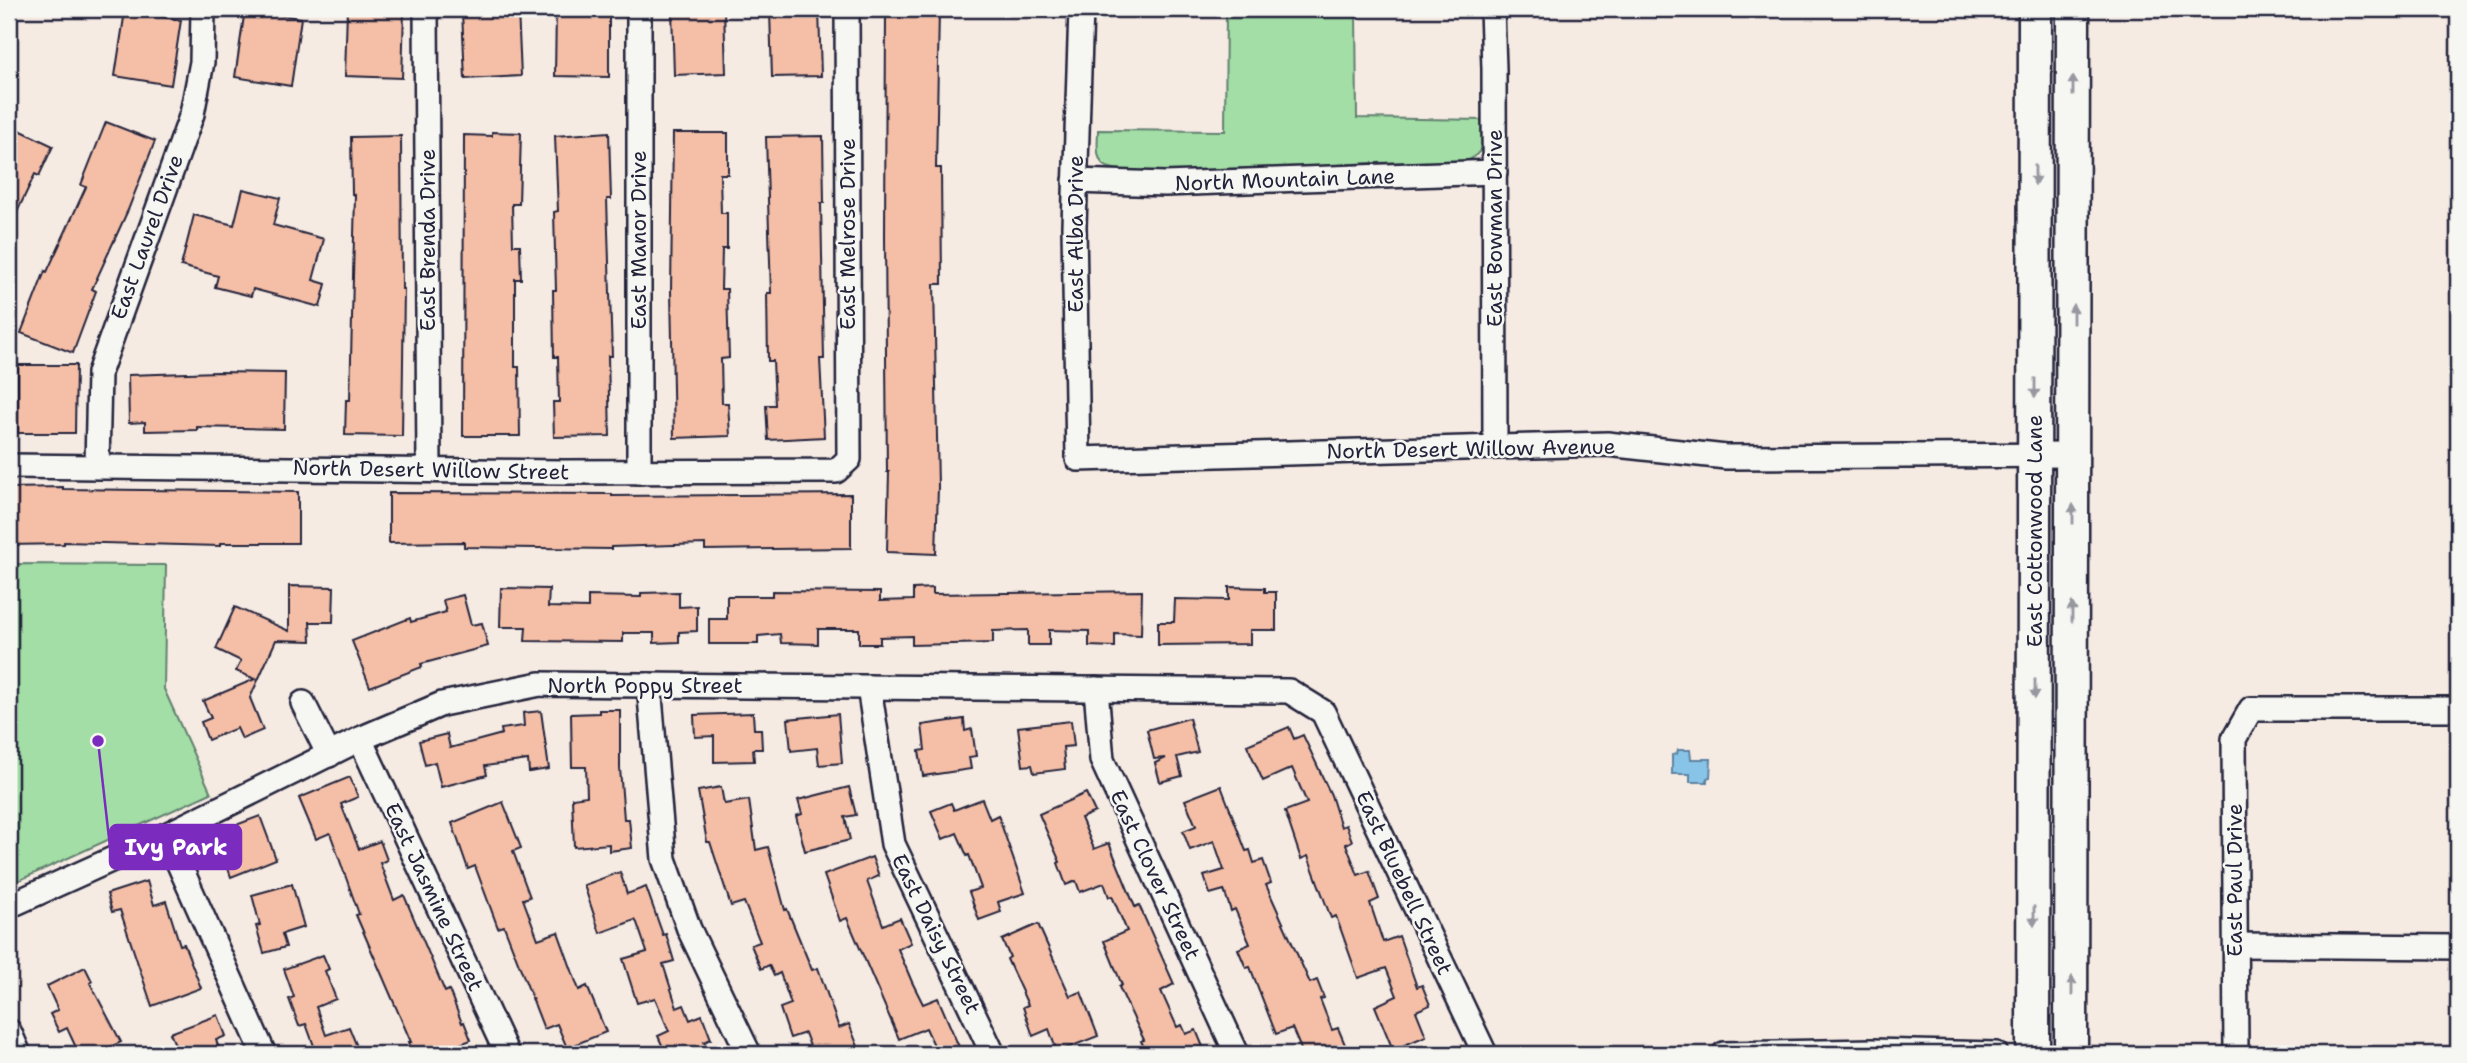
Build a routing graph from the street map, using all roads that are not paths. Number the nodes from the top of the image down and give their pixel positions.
1 (203, 9) edge
2 (426, 9) edge
3 (639, 9) edge
4 (847, 9) edge
5 (1080, 9) edge
6 (1492, 9) edge
7 (2035, 9) edge
8 (2074, 9) edge
9 (1494, 172) junction
10 (1075, 181) junction
11 (1496, 447) junction
12 (2073, 455) junction
13 (2035, 457) junction
14 (1078, 458) joint
15 (849, 459) joint
16 (9, 466) edge
17 (97, 466) junction
18 (429, 470) junction
19 (639, 472) junction
20 (649, 685) junction
21 (869, 687) junction
22 (1096, 689) junction
23 (303, 703) dead end
24 (2458, 709) edge
25 (1323, 712) joint
26 (360, 739) junction
27 (328, 755) junction
28 (166, 835) junction
29 (9, 906) edge
30 (2236, 945) junction
31 (2458, 947) edge
32 (9, 1031) edge
33 (19, 1054) edge
34 (264, 1054) edge
35 (507, 1054) edge
36 (749, 1054) edge
37 (993, 1054) edge
38 (1237, 1054) edge
39 (1485, 1054) edge
40 (1724, 1054) edge
41 (1996, 1054) edge
42 (2034, 1054) edge
43 (2071, 1054) edge
44 (2236, 1054) edge

1 - 17 street, East Laurel Drive
2 - 18 street, East Brenda Drive
3 - 19 street, East Manor Drive
4 - 15 street, East Melrose Drive
5 - 10 street, East Alba Drive
6 - 9 street, East Bowman Drive
7 -> 13 main road, East Cottonwood Lane
12 -> 8 main road, East Cottonwood Lane
9 - 10 street, North Mountain Lane
9 - 11 street, East Bowman Drive
10 - 14 street, East Alba Drive
11 - 13 street, North Desert Willow Avenue
11 - 14 street, North Desert Willow Avenue
12 - 13 street, North Desert Willow Avenue
43 -> 12 main road, East Cottonwood Lane
13 -> 42 main road, East Cottonwood Lane
15 - 19 street, North Desert Willow Street
16 - 17 street, North Desert Willow Street
17 - 18 street, North Desert Willow Street
18 - 19 street, North Desert Willow Street
20 - 21 street, North Poppy Street
20 - 26 street, North Poppy Street
20 - 36 street
21 - 22 street, North Poppy Street
21 - 37 street, East Daisy Street
22 - 25 street, North Poppy Street
22 - 38 street, East Clover Street
23 - 27 street
24 - 30 street, East Paul Drive
25 - 39 street, East Bluebell Street
26 - 27 street, North Poppy Street
26 - 35 street, East Jasmine Street
27 - 28 street, North Poppy Street
28 - 29 street, North Poppy Street
28 - 34 street
30 - 31 street
30 - 44 street, East Paul Drive
32 - 33 street
40 - 41 street

